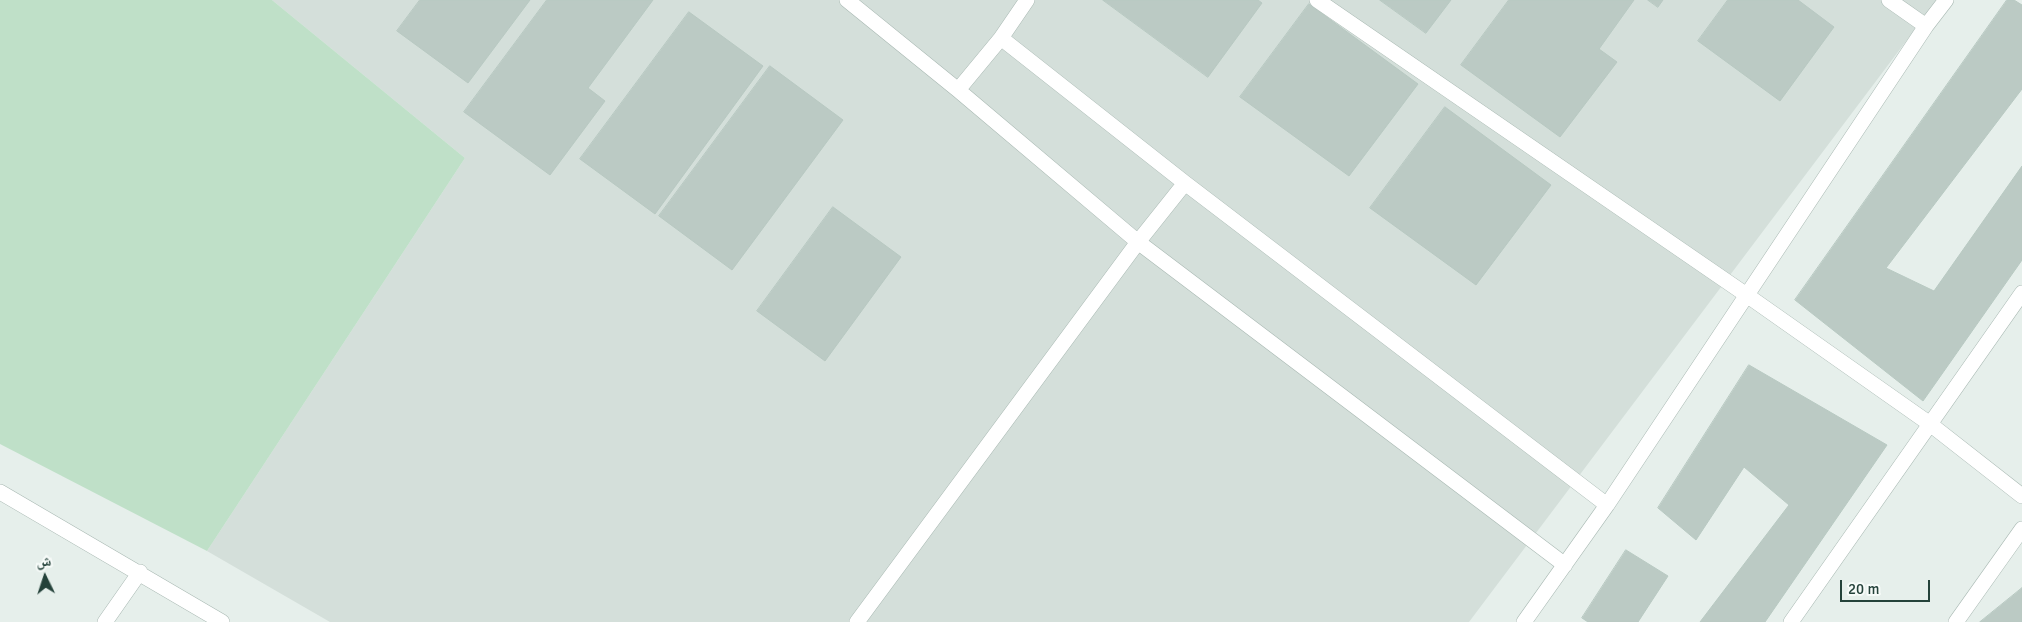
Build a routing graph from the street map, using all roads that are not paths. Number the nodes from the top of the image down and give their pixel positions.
1 (847, 0) edge
2 (1027, 0) edge
3 (1317, 0) edge
4 (1889, 0) edge
5 (1946, 0) edge
6 (1926, 26) junction
7 (1001, 38) junction
8 (958, 90) junction
9 (1185, 183) junction
10 (1138, 242) junction
11 (2022, 293) edge
12 (1748, 296) junction
13 (1930, 424) junction
14 (0, 492) edge
15 (2022, 496) edge
16 (1607, 505) junction
17 (2022, 529) edge
18 (1566, 565) junction
19 (140, 572) junction
20 (105, 622) edge
21 (222, 622) edge
22 (857, 622) edge
23 (1524, 622) edge
24 (1791, 622) edge
25 (1956, 622) edge

1 - 8 street
2 - 7 street
3 - 12 street
4 - 6 street
5 - 6 street
6 - 12 street
7 - 8 street
7 - 9 street
8 - 10 street
9 - 10 street
9 - 16 street
10 - 18 street
10 - 22 street
11 - 13 street
12 - 13 street
12 - 16 street
13 - 15 street
13 - 24 street
14 - 19 street
16 - 18 street
17 - 25 street
18 - 23 street
19 - 20 street
19 - 21 street

